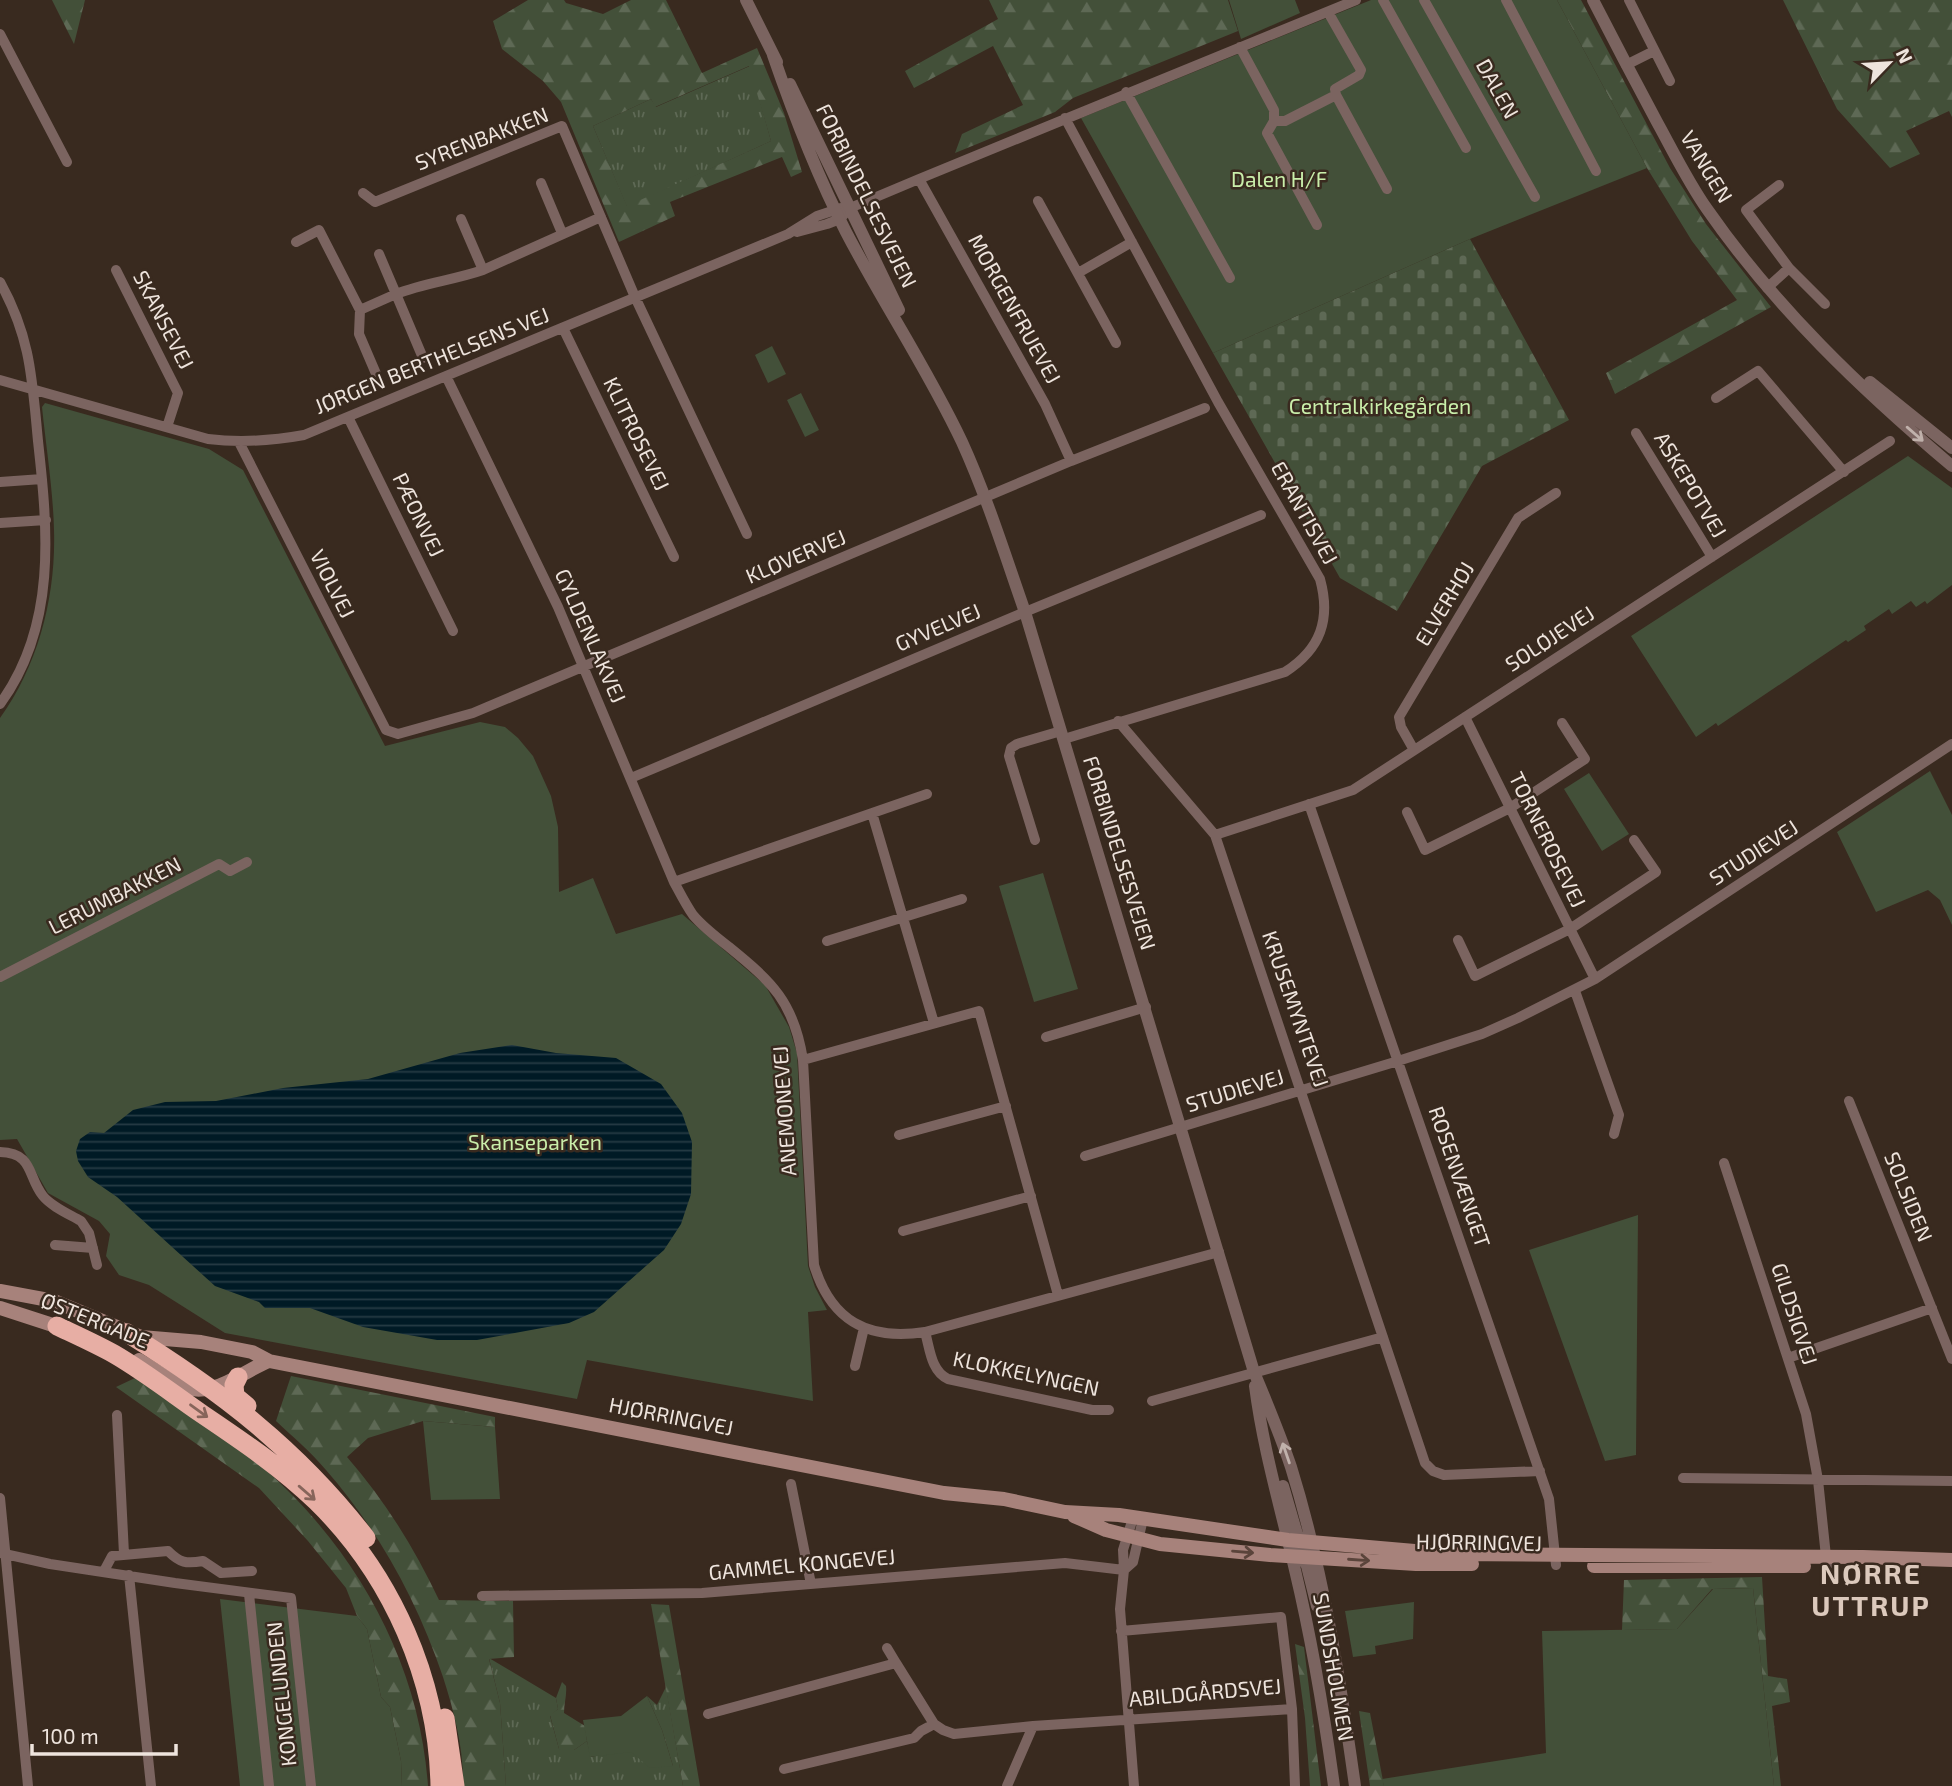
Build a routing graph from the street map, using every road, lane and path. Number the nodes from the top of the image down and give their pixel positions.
1 (746, 0) edge
2 (1356, 0) edge
3 (1383, 0) edge
4 (1424, 0) edge
5 (1506, 0) edge
6 (1593, 0) edge
7 (1629, 0) edge
8 (1328, 12) junction
9 (0, 34) edge
10 (1240, 47) junction
11 (1654, 51) junction
12 (773, 55) junction
13 (1626, 65) junction
14 (1670, 81) dead end
15 (1126, 92) junction
16 (1336, 95) junction
17 (1065, 118) junction
18 (1274, 121) junction
19 (1466, 148) dead end
20 (67, 162) dead end
21 (1596, 172) dead end
22 (919, 179) junction
23 (541, 183) dead end
24 (1779, 185) dead end
25 (1387, 189) dead end
26 (363, 193) dead end
27 (1535, 197) dead end
28 (1038, 201) dead end
29 (850, 208) junction
30 (838, 214) junction
31 (601, 217) junction
32 (461, 219) dead end
33 (1317, 225) dead end
34 (562, 233) junction
35 (296, 242) dead end
36 (1132, 242) junction
37 (379, 254) dead end
38 (1789, 268) junction
39 (116, 270) dead end
40 (483, 270) junction
41 (1077, 273) junction
42 (1230, 278) dead end
43 (0, 282) edge
44 (1768, 288) junction
45 (396, 294) junction
46 (635, 297) junction
47 (1825, 304) dead end
48 (360, 310) junction
49 (563, 327) junction
50 (1812, 337) junction
51 (1116, 343) dead end
52 (918, 356) junction
53 (423, 358) dead end
54 (377, 376) dead end
55 (446, 376) junction
56 (0, 380) edge
57 (33, 390) junction
58 (1716, 398) dead end
59 (1205, 408) dead end
60 (348, 417) junction
61 (167, 427) junction
62 (1636, 433) dead end
63 (1890, 441) dead end
64 (239, 442) junction
65 (1952, 448) edge
66 (1071, 461) junction
67 (1952, 466) edge
68 (1844, 472) junction
69 (42, 479) junction
70 (0, 482) edge
71 (1556, 493) dead end
72 (985, 498) junction
73 (1261, 516) dead end
74 (46, 520) junction
75 (0, 523) edge
76 (747, 534) dead end
77 (1712, 557) junction
78 (674, 558) dead end
79 (1025, 612) junction
80 (453, 631) dead end
81 (584, 667) junction
82 (0, 704) edge
83 (1465, 717) junction
84 (1118, 721) junction
85 (1562, 723) dead end
86 (398, 734) joint
87 (1063, 735) junction
88 (1952, 744) edge
89 (1414, 750) junction
90 (631, 778) junction
91 (927, 794) dead end
92 (1310, 804) junction
93 (1510, 808) junction
94 (1407, 812) dead end
95 (872, 813) junction
96 (1215, 835) junction
97 (1035, 840) dead end
98 (1634, 840) dead end
99 (247, 862) dead end
100 (674, 882) junction
101 (962, 899) dead end
102 (693, 914) joint
103 (903, 918) junction
104 (1570, 929) junction
105 (1458, 940) dead end
106 (827, 941) dead end
107 (0, 977) edge
108 (1595, 979) junction
109 (1575, 991) junction
110 (1146, 1007) junction
111 (934, 1023) junction
112 (1046, 1037) dead end
113 (803, 1060) junction
114 (1398, 1061) junction
115 (1302, 1090) junction
116 (1849, 1101) dead end
117 (1006, 1106) junction
118 (1182, 1127) junction
119 (1614, 1134) dead end
120 (899, 1135) dead end
121 (0, 1152) edge
122 (1085, 1156) dead end
123 (1724, 1163) dead end
124 (1031, 1196) junction
125 (903, 1231) dead end
126 (55, 1245) dead end
127 (93, 1248) junction
128 (1219, 1252) junction
129 (97, 1265) dead end
130 (0, 1291) edge
131 (1058, 1295) junction
132 (0, 1308) edge
133 (1932, 1308) junction
134 (57, 1326) junction
135 (864, 1328) junction
136 (925, 1332) junction
137 (127, 1333) junction
138 (1383, 1337) junction
139 (1788, 1358) junction
140 (1952, 1359) edge
141 (270, 1361) junction
142 (855, 1366) dead end
143 (1254, 1372) junction
144 (238, 1377) junction
145 (211, 1388) junction
146 (1152, 1401) dead end
147 (1109, 1410) dead end
148 (117, 1415) dead end
149 (1277, 1428) junction
150 (1263, 1438) junction
151 (1540, 1471) junction
152 (310, 1472) junction
153 (1683, 1478) dead end
154 (1818, 1480) junction
155 (1952, 1481) edge
156 (791, 1484) dead end
157 (0, 1498) edge
158 (1065, 1512) junction
159 (1138, 1518) junction
160 (1132, 1538) junction
161 (1301, 1548) junction
162 (3, 1554) edge
163 (124, 1555) junction
164 (1952, 1560) edge
165 (178, 1561) junction
166 (1556, 1561) junction
167 (1826, 1562) junction
168 (1124, 1570) junction
169 (252, 1571) dead end
170 (104, 1572) junction
171 (130, 1575) junction
172 (176, 1583) junction
173 (811, 1584) junction
174 (249, 1594) junction
175 (482, 1595) dead end
176 (1121, 1631) junction
177 (887, 1648) dead end
178 (895, 1663) junction
179 (1292, 1709) junction
180 (708, 1714) dead end
181 (1129, 1719) junction
182 (934, 1724) junction
183 (1033, 1726) junction
184 (784, 1769) dead end
185 (28, 1786) edge
186 (151, 1786) edge
187 (269, 1786) edge
188 (311, 1786) edge
189 (440, 1786) edge
190 (455, 1786) edge
191 (1007, 1786) edge
192 (1133, 1786) edge
193 (1295, 1786) edge
194 (1335, 1786) edge
195 (1355, 1786) edge

1 - 12 street, FORBINDELSESVEJEN
2 - 8 street
3 - 19 street
4 - 27 street, DALEN
5 - 21 street
6 - 13 street, VANGEN
7 - 11 street
8 - 10 street
8 - 16 street
9 - 20 street
10 - 15 street
10 - 18 street
11 - 13 street
11 - 14 street
12 - 29 street, FORBINDELSESVEJEN
12 - 30 street, FORBINDELSESVEJEN
13 - 44 street, VANGEN
15 - 17 street
15 - 42 street
16 - 18 street
16 - 25 street
17 - 22 street, JØRGEN BERTHELSENS VEJ
17 - 36 street, ERANTISVEJ
18 - 33 street
22 - 29 street, JØRGEN BERTHELSENS VEJ
22 - 66 street, MORGENFRUEVEJ
23 - 34 street
24 - 38 street
26 - 31 street, SYRENBAKKEN
28 - 41 street
29 - 30 street, JØRGEN BERTHELSENS VEJ
29 - 52 street, FORBINDELSESVEJEN
30 - 46 street, JØRGEN BERTHELSENS VEJ
30 - 52 street, FORBINDELSESVEJEN
31 - 34 street
31 - 46 street, SYRENBAKKEN
32 - 40 street
34 - 40 street
35 - 48 street
36 - 41 street
36 - 84 street, ERANTISVEJ
37 - 45 street
38 - 44 street
38 - 47 street
39 - 61 street, SKANSEVEJ
40 - 45 street
41 - 51 street
43 - 57 street
44 - 50 street, VANGEN
45 - 48 street
45 - 53 street
46 - 49 street, JØRGEN BERTHELSENS VEJ
46 - 76 street
48 - 54 street
49 - 55 street, JØRGEN BERTHELSENS VEJ
49 - 78 street, KLITROSEVEJ
50 - 65 street, VANGEN
50 -> 67 street, VANGEN
52 - 72 street, FORBINDELSESVEJEN
55 - 60 street, JØRGEN BERTHELSENS VEJ
55 - 81 street, GYLDENLAKVEJ
56 - 57 street
57 - 61 street
57 - 69 street
58 - 68 street
59 - 66 street, KLØVERVEJ
60 - 64 street, JØRGEN BERTHELSENS VEJ
60 - 80 street, PÆONVEJ
61 - 64 street
62 - 77 street, ASKEPOTVEJ
63 - 68 street, SOLØJEVEJ
64 - 86 street, VIOLVEJ
66 - 72 street, KLØVERVEJ
68 - 77 street, SOLØJEVEJ
69 - 70 street
69 - 74 street
71 - 89 street, ELVERHØJ
72 - 79 street, FORBINDELSESVEJEN
72 - 81 street, KLØVERVEJ
73 - 79 street, GYVELVEJ
74 - 75 street
74 - 82 street
77 - 83 street, SOLØJEVEJ
79 - 87 street, FORBINDELSESVEJEN
79 - 90 street, GYVELVEJ
81 - 86 street, KLØVERVEJ
81 - 90 street, GYLDENLAKVEJ
83 - 89 street, SOLØJEVEJ
83 - 93 street, TORNEROSEVEJ
84 - 87 street, ERANTISVEJ
84 - 96 street, KRUSEMYNTEVEJ
85 - 93 street
87 - 97 street, ERANTISVEJ
87 - 110 street, FORBINDELSESVEJEN
88 - 108 street, STUDIEVEJ
89 - 92 street, SOLØJEVEJ
90 - 100 street, GYLDENLAKVEJ
91 - 95 street
92 - 96 street, SOLØJEVEJ
92 - 114 street, ROSENVÆNGET
93 - 94 street
93 - 104 street, TORNEROSEVEJ
95 - 100 street
95 - 103 street
96 - 115 street, KRUSEMYNTEVEJ
98 - 104 street
99 - 107 street, LERUMBAKKEN
100 - 102 street, GYLDENLAKVEJ
101 - 103 street
102 - 113 street, ANEMONEVEJ
103 - 106 street
103 - 111 street
104 - 105 street
104 - 108 street, TORNEROSEVEJ
108 - 109 street, STUDIEVEJ
109 - 114 street, STUDIEVEJ
109 - 119 street
110 - 112 street
110 - 118 street, FORBINDELSESVEJEN
111 - 113 street
111 - 117 street
113 - 135 street, ANEMONEVEJ
114 - 115 street, STUDIEVEJ
114 - 151 street, ROSENVÆNGET
115 - 118 street, STUDIEVEJ
115 - 138 street, KRUSEMYNTEVEJ
116 - 133 street, SOLSIDEN
117 - 120 street
117 - 124 street
118 - 122 street, STUDIEVEJ
118 - 128 street, FORBINDELSESVEJEN
121 - 127 street
123 - 139 street, GILDSIGVEJ
124 - 125 street
124 - 131 street
126 - 127 street
127 - 129 street
128 - 131 street, ANEMONEVEJ
128 - 143 street, FORBINDELSESVEJEN
130 - 137 main road, ØSTERGADE
131 - 136 street, ANEMONEVEJ
132 - 134 main road, ØSTERGADE
133 - 139 street
133 - 140 street, SOLSIDEN
134 - 145 main road, ØSTERGADE
134 -> 189 highway
135 - 136 street, ANEMONEVEJ
135 - 142 street
136 - 147 street, KLOKKELYNGEN
137 - 141 main road, HJØRRINGVEJ
137 - 145 highway
138 - 143 street
138 - 151 street, KRUSEMYNTEVEJ
139 - 154 street, GILDSIGVEJ
141 - 144 main road
141 - 158 main road, HJØRRINGVEJ
143 - 146 street
143 - 149 street, FORBINDELSESVEJEN
143 - 150 street, FORBINDELSESVEJEN
144 - 145 main road
144 - 152 highway
145 - 152 highway
148 - 163 street
149 - 150 street
161 -> 149 street, FORBINDELSESVEJEN
150 - 161 street, FORBINDELSESVEJEN
151 - 166 street, ROSENVÆNGET
152 - 190 highway
153 - 154 street
154 - 155 street
154 - 167 street, GILDSIGVEJ
156 - 173 street
157 - 162 street
158 - 159 main road, HJØRRINGVEJ
158 - 160 main road, HJØRRINGVEJ
159 - 160 street
159 - 161 main road, HJØRRINGVEJ
160 -> 161 main road, HJØRRINGVEJ
160 - 168 street
161 - 166 main road, HJØRRINGVEJ
161 - 194 street, SUNDSHOLMEN
161 - 195 street, SUNDSHOLMEN
162 - 170 street
162 - 185 street
163 - 165 street
163 - 170 street
164 - 167 main road, HJØRRINGVEJ
165 - 169 street
165 - 172 street
166 - 167 main road, HJØRRINGVEJ
168 - 173 street, GAMMEL KONGEVEJ
168 - 176 street
170 - 171 street
171 - 172 street
171 - 186 street
172 - 174 street
173 - 175 street, GAMMEL KONGEVEJ
174 - 187 street, KONGELUNDEN
174 - 188 street, KONGELUNDEN
176 - 179 street, ABILDGÅRDSVEJ
176 - 181 street
177 - 178 street
178 - 180 street
178 - 182 street
179 - 181 street, ABILDGÅRDSVEJ
179 - 193 street
181 - 183 street, ABILDGÅRDSVEJ
181 - 192 street
182 - 183 street, ABILDGÅRDSVEJ
182 - 184 street
183 - 191 street

